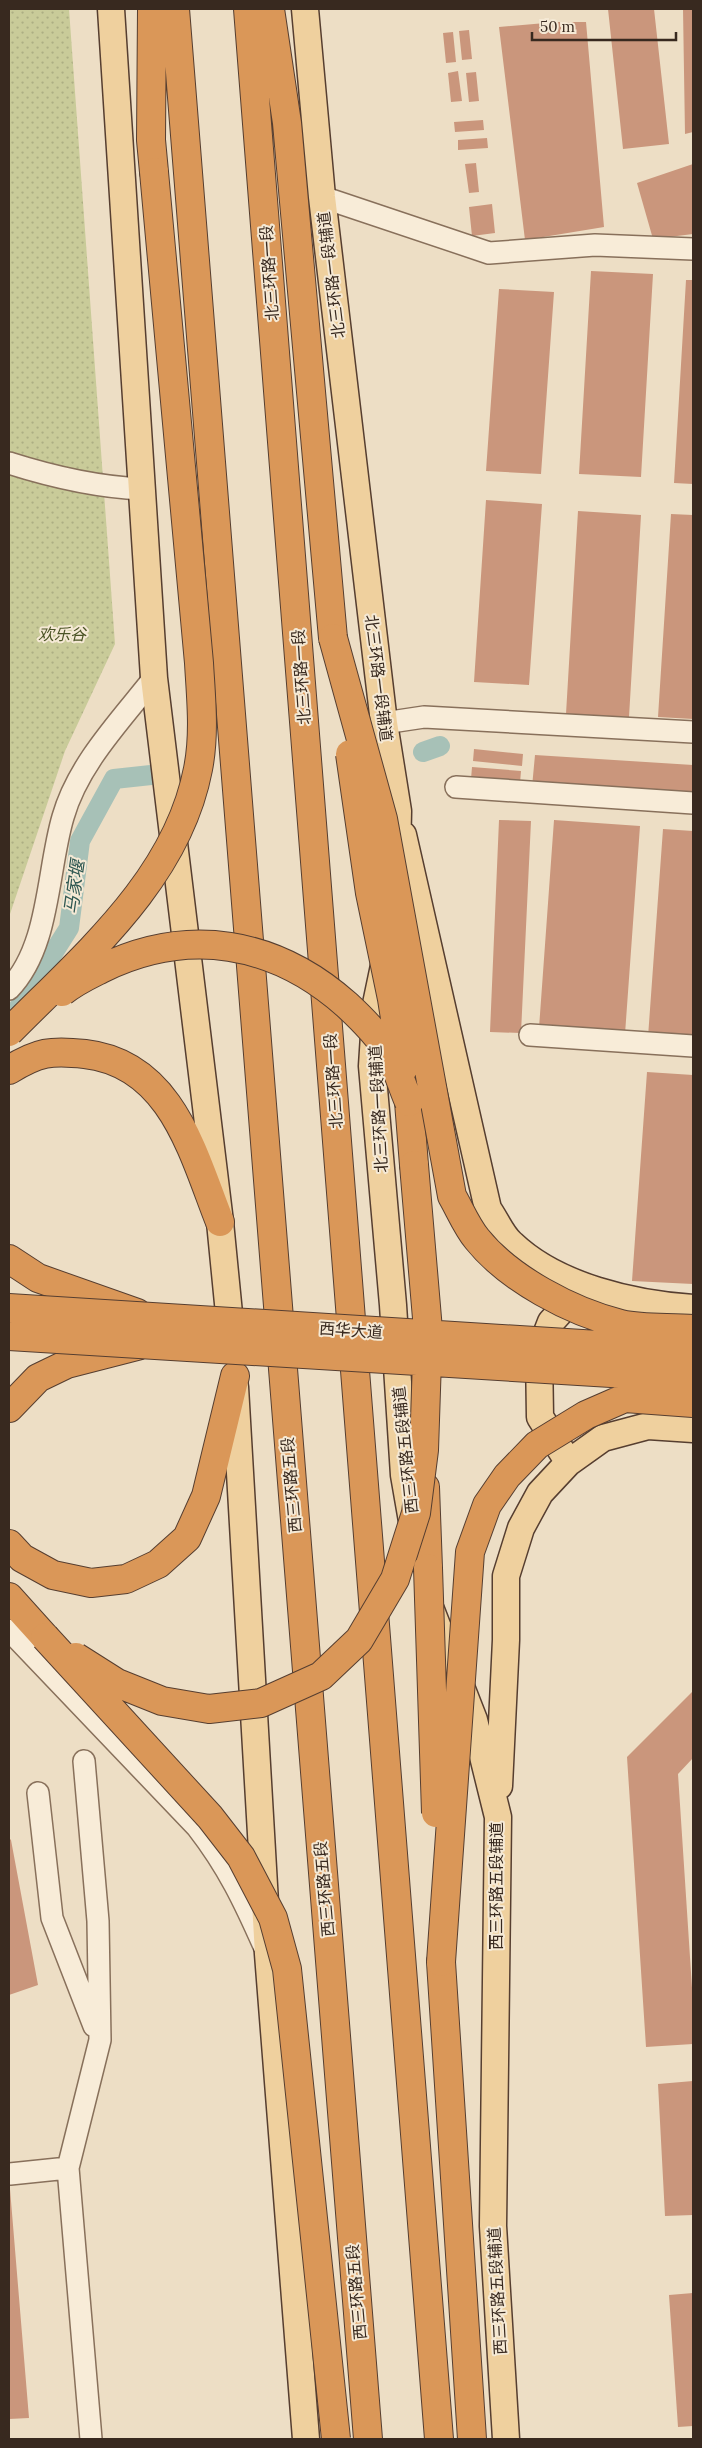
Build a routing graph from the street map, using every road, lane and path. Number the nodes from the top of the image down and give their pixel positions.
1 (111, 9) edge
2 (152, 9) edge
3 (174, 9) edge
4 (248, 9) edge
5 (270, 9) edge
6 (305, 9) edge
7 (322, 197) junction
8 (693, 249) edge
9 (9, 463) edge
10 (142, 489) junction
11 (333, 638) junction
12 (154, 678) junction
13 (384, 723) junction
14 (693, 732) edge
15 (456, 787) dead end
16 (693, 803) edge
17 (398, 811) junction
18 (9, 989) edge
19 (9, 1033) edge
20 (530, 1035) dead end
21 (693, 1046) edge
22 (9, 1070) edge
23 (409, 1102) junction
24 (220, 1222) junction
25 (9, 1259) edge
26 (584, 1286) junction
27 (9, 1308) edge
28 (693, 1308) edge
29 (148, 1317) junction
30 (622, 1324) junction
31 (693, 1329) edge
32 (9, 1336) edge
33 (144, 1344) junction
34 (395, 1346) joint
35 (693, 1346) edge
36 (693, 1351) edge
37 (235, 1376) junction
38 (693, 1378) edge
39 (693, 1383) edge
40 (625, 1398) junction
41 (693, 1403) edge
42 (9, 1408) edge
43 (693, 1430) edge
44 (424, 1450) junction
45 (568, 1463) junction
46 (9, 1544) edge
47 (9, 1597) edge
48 (9, 1630) edge
49 (45, 1637) junction
50 (84, 1760) dead end
51 (38, 1793) dead end
52 (498, 1817) junction
53 (268, 1954) junction
54 (441, 1962) junction
55 (100, 2040) junction
56 (68, 2168) junction
57 (10, 2174) edge
58 (91, 2439) edge
59 (306, 2439) edge
60 (336, 2439) edge
61 (368, 2439) edge
62 (439, 2439) edge
63 (472, 2439) edge
64 (506, 2439) edge

1 - 10 main road
2 - 19 highway, bridge
3 - 61 highway, 西三环路五段
4 - 62 highway, 北三环路一段
5 - 11 highway
6 - 7 main road, 北三环路一段辅道
7 - 8 street
7 - 13 main road, 北三环路一段辅道
9 - 10 street
10 - 12 main road
11 - 23 highway, bridge
11 - 30 highway, bridge
12 - 18 street
12 - 24 main road
13 - 14 street
13 - 17 main road, 北三环路一段辅道
15 - 16 street
17 - 26 main road
17 - 34 main road, 北三环路一段辅道
19 - 23 highway, bridge
20 - 21 street
22 - 24 highway
23 - 44 highway, bridge
24 - 37 main road
25 - 29 highway, bridge
26 - 28 main road
26 - 45 main road
27 - 29 highway, 西华大道, bridge
29 - 36 highway, 西华大道, bridge
30 - 31 highway, bridge
30 - 35 highway, bridge
32 - 33 highway, 西华大道, bridge
33 - 38 highway, 西华大道, bridge
33 - 42 highway, bridge
34 - 52 main road, 西三环路五段辅道
37 - 46 highway
37 - 53 main road
39 - 40 highway, bridge
40 - 41 highway, bridge
40 - 54 highway, bridge
43 - 45 main road
44 - 49 highway, bridge
44 - 54 highway, bridge
45 - 52 main road
47 - 49 highway
48 - 53 street
49 - 60 highway, bridge
50 - 55 street
51 - 55 street
52 - 64 main road, 西三环路五段辅道
53 - 59 main road
54 - 63 highway
55 - 56 street
56 - 57 street
56 - 58 street

